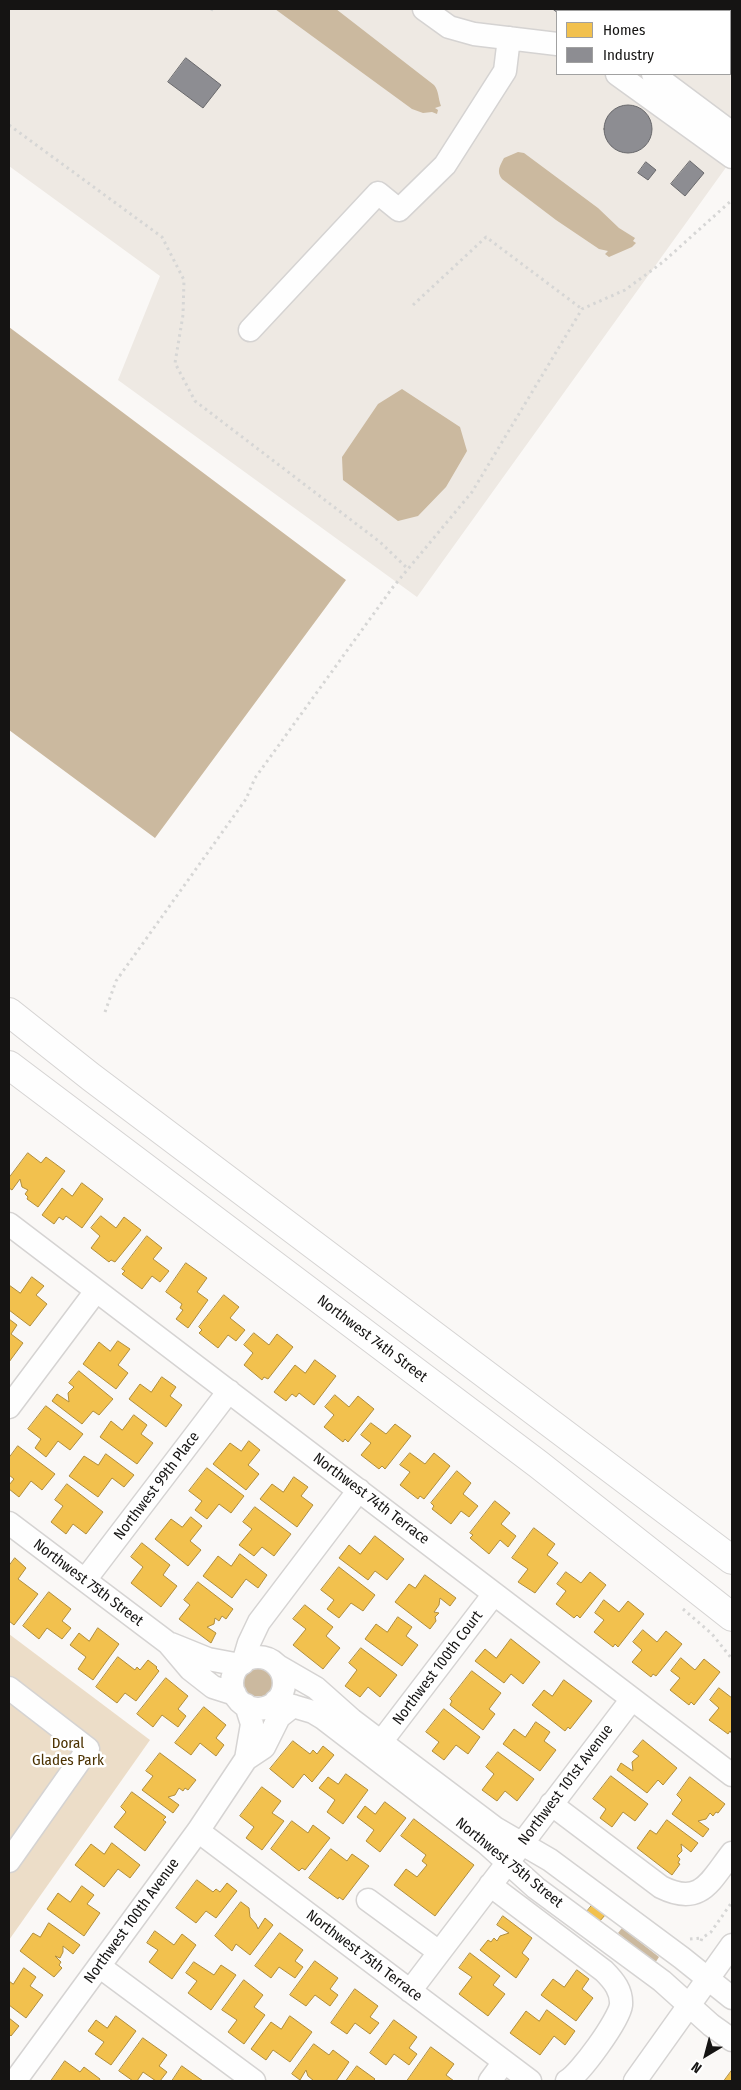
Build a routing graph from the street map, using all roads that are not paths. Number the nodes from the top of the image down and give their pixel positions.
1 (424, 9) edge
2 (509, 38) junction
3 (556, 44) edge
4 (618, 75) edge
5 (655, 75) edge
6 (732, 133) edge
7 (732, 157) edge
8 (250, 330) dead end
9 (9, 1012) edge
10 (9, 1065) edge
11 (9, 1224) edge
12 (96, 1290) junction
13 (229, 1391) junction
14 (9, 1407) edge
15 (359, 1490) junction
16 (9, 1523) edge
17 (732, 1560) edge
18 (84, 1580) junction
19 (494, 1594) junction
20 (269, 1609) junction
21 (732, 1617) edge
22 (168, 1643) junction
23 (241, 1664) junction
24 (275, 1664) junction
25 (9, 1688) edge
26 (632, 1698) junction
27 (240, 1700) junction
28 (285, 1704) junction
29 (382, 1742) junction
30 (246, 1760) junction
31 (732, 1775) edge
32 (551, 1804) junction
33 (198, 1831) junction
34 (522, 1843) junction
35 (732, 1853) edge
36 (9, 1861) edge
37 (508, 1862) junction
38 (571, 1875) junction
39 (490, 1885) junction
40 (368, 1900) dead end
41 (551, 1900) junction
42 (732, 1945) edge
43 (439, 1952) junction
44 (99, 1966) junction
45 (708, 1978) junction
46 (410, 1991) junction
47 (732, 1998) edge
48 (689, 2005) junction
49 (732, 2040) edge
50 (504, 2062) junction
51 (15, 2081) edge
52 (254, 2081) edge
53 (490, 2081) edge
54 (530, 2081) edge
55 (567, 2081) edge
56 (635, 2081) edge

1 - 2 street
2 - 3 street
2 - 8 street
4 - 7 street
5 - 6 street
9 - 17 main road
10 - 21 main road, Northwest 74th Street
11 - 12 street, Northwest 74th Terrace
12 - 13 street, Northwest 74th Terrace
12 - 14 street
13 - 15 street, Northwest 74th Terrace
13 - 18 street, Northwest 99th Place
15 - 19 street, Northwest 74th Terrace
15 - 20 street
16 - 18 street, Northwest 75th Street
18 - 22 street, Northwest 75th Street
19 - 26 street, Northwest 74th Terrace
19 - 29 street, Northwest 100th Court
20 - 23 street
20 - 24 street
22 - 23 street, Northwest 75th Street
22 - 27 street, Northwest 75th Street
23 - 24 street
23 - 27 street
24 - 28 street
24 - 29 street, Northwest 75th Street
25 - 36 street
26 - 31 street, Northwest 74th Terrace
26 - 32 street, Northwest 101st Avenue
27 - 28 street
27 - 30 street, Northwest 100th Avenue
28 - 30 street, Northwest 100th Avenue
28 - 37 street, Northwest 75th Street
29 - 34 street, Northwest 75th Street
30 - 33 street, Northwest 100th Avenue
32 - 34 street, Northwest 101st Avenue
32 - 35 street
33 - 44 street, Northwest 100th Avenue
33 - 46 street, Northwest 75th Terrace
34 - 37 street, Northwest 101st Avenue
34 - 38 street, Northwest 75th Street
37 - 39 street, Northwest 101st Avenue
37 - 41 street, Northwest 75th Street
38 - 41 street
38 - 45 street, Northwest 75th Street
39 - 43 street, Northwest 101st Avenue
39 - 55 street
40 - 43 street
41 - 48 street, Northwest 75th Street
42 - 45 street
43 - 46 street, Northwest 101st Avenue
44 - 51 street, Northwest 100th Avenue
44 - 52 street
45 - 47 street, Northwest 75th Street
45 - 48 street
46 - 50 street, Northwest 75th Terrace
48 - 49 street, Northwest 75th Street
48 - 56 street
50 - 53 street
50 - 54 street, Northwest 75th Terrace

